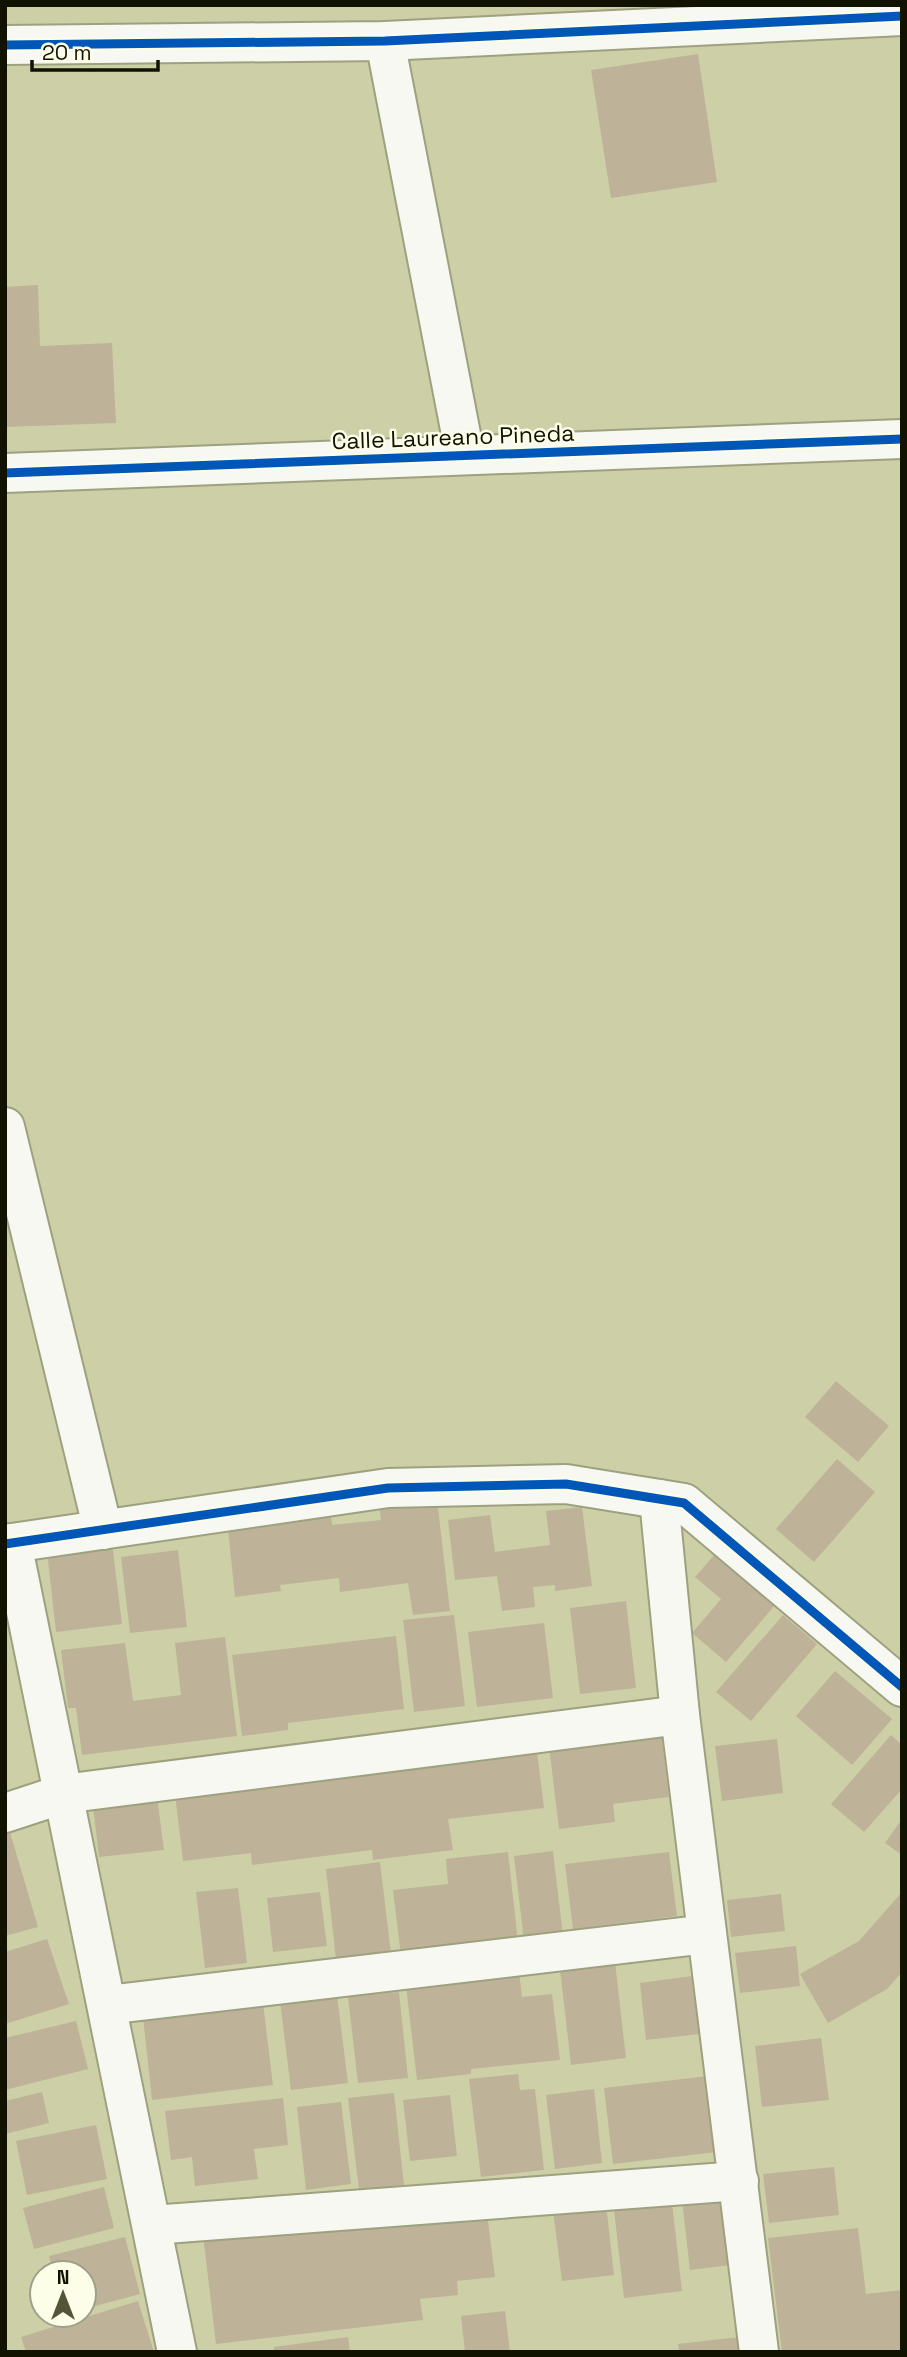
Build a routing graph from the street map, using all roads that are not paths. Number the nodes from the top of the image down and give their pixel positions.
1 (902, 16) edge
2 (385, 41) junction
3 (5, 45) edge
4 (902, 439) edge
5 (465, 455) junction
6 (5, 472) edge
7 (5, 1127) edge
8 (16, 1218) edge
9 (659, 1499) junction
10 (103, 1530) junction
11 (9, 1544) edge
12 (902, 1686) edge
13 (680, 1715) junction
14 (63, 1794) junction
15 (5, 1813) edge
16 (707, 1934) junction
17 (107, 2005) junction
18 (739, 2181) junction
19 (152, 2225) junction
20 (177, 2352) edge
21 (760, 2352) edge

1 - 2 street
2 - 3 street
2 - 5 street
4 - 5 street, Calle Laureano Pineda
5 - 6 street, Calle Laureano Pineda
7 - 8 street
8 - 10 street
9 - 10 street
9 - 12 street
9 - 13 street
10 - 11 street
11 - 14 street
13 - 14 street
13 - 16 street
14 - 15 street
14 - 17 street
16 - 17 street
16 - 18 street
17 - 19 street
18 - 19 street
18 - 21 street
19 - 20 street

